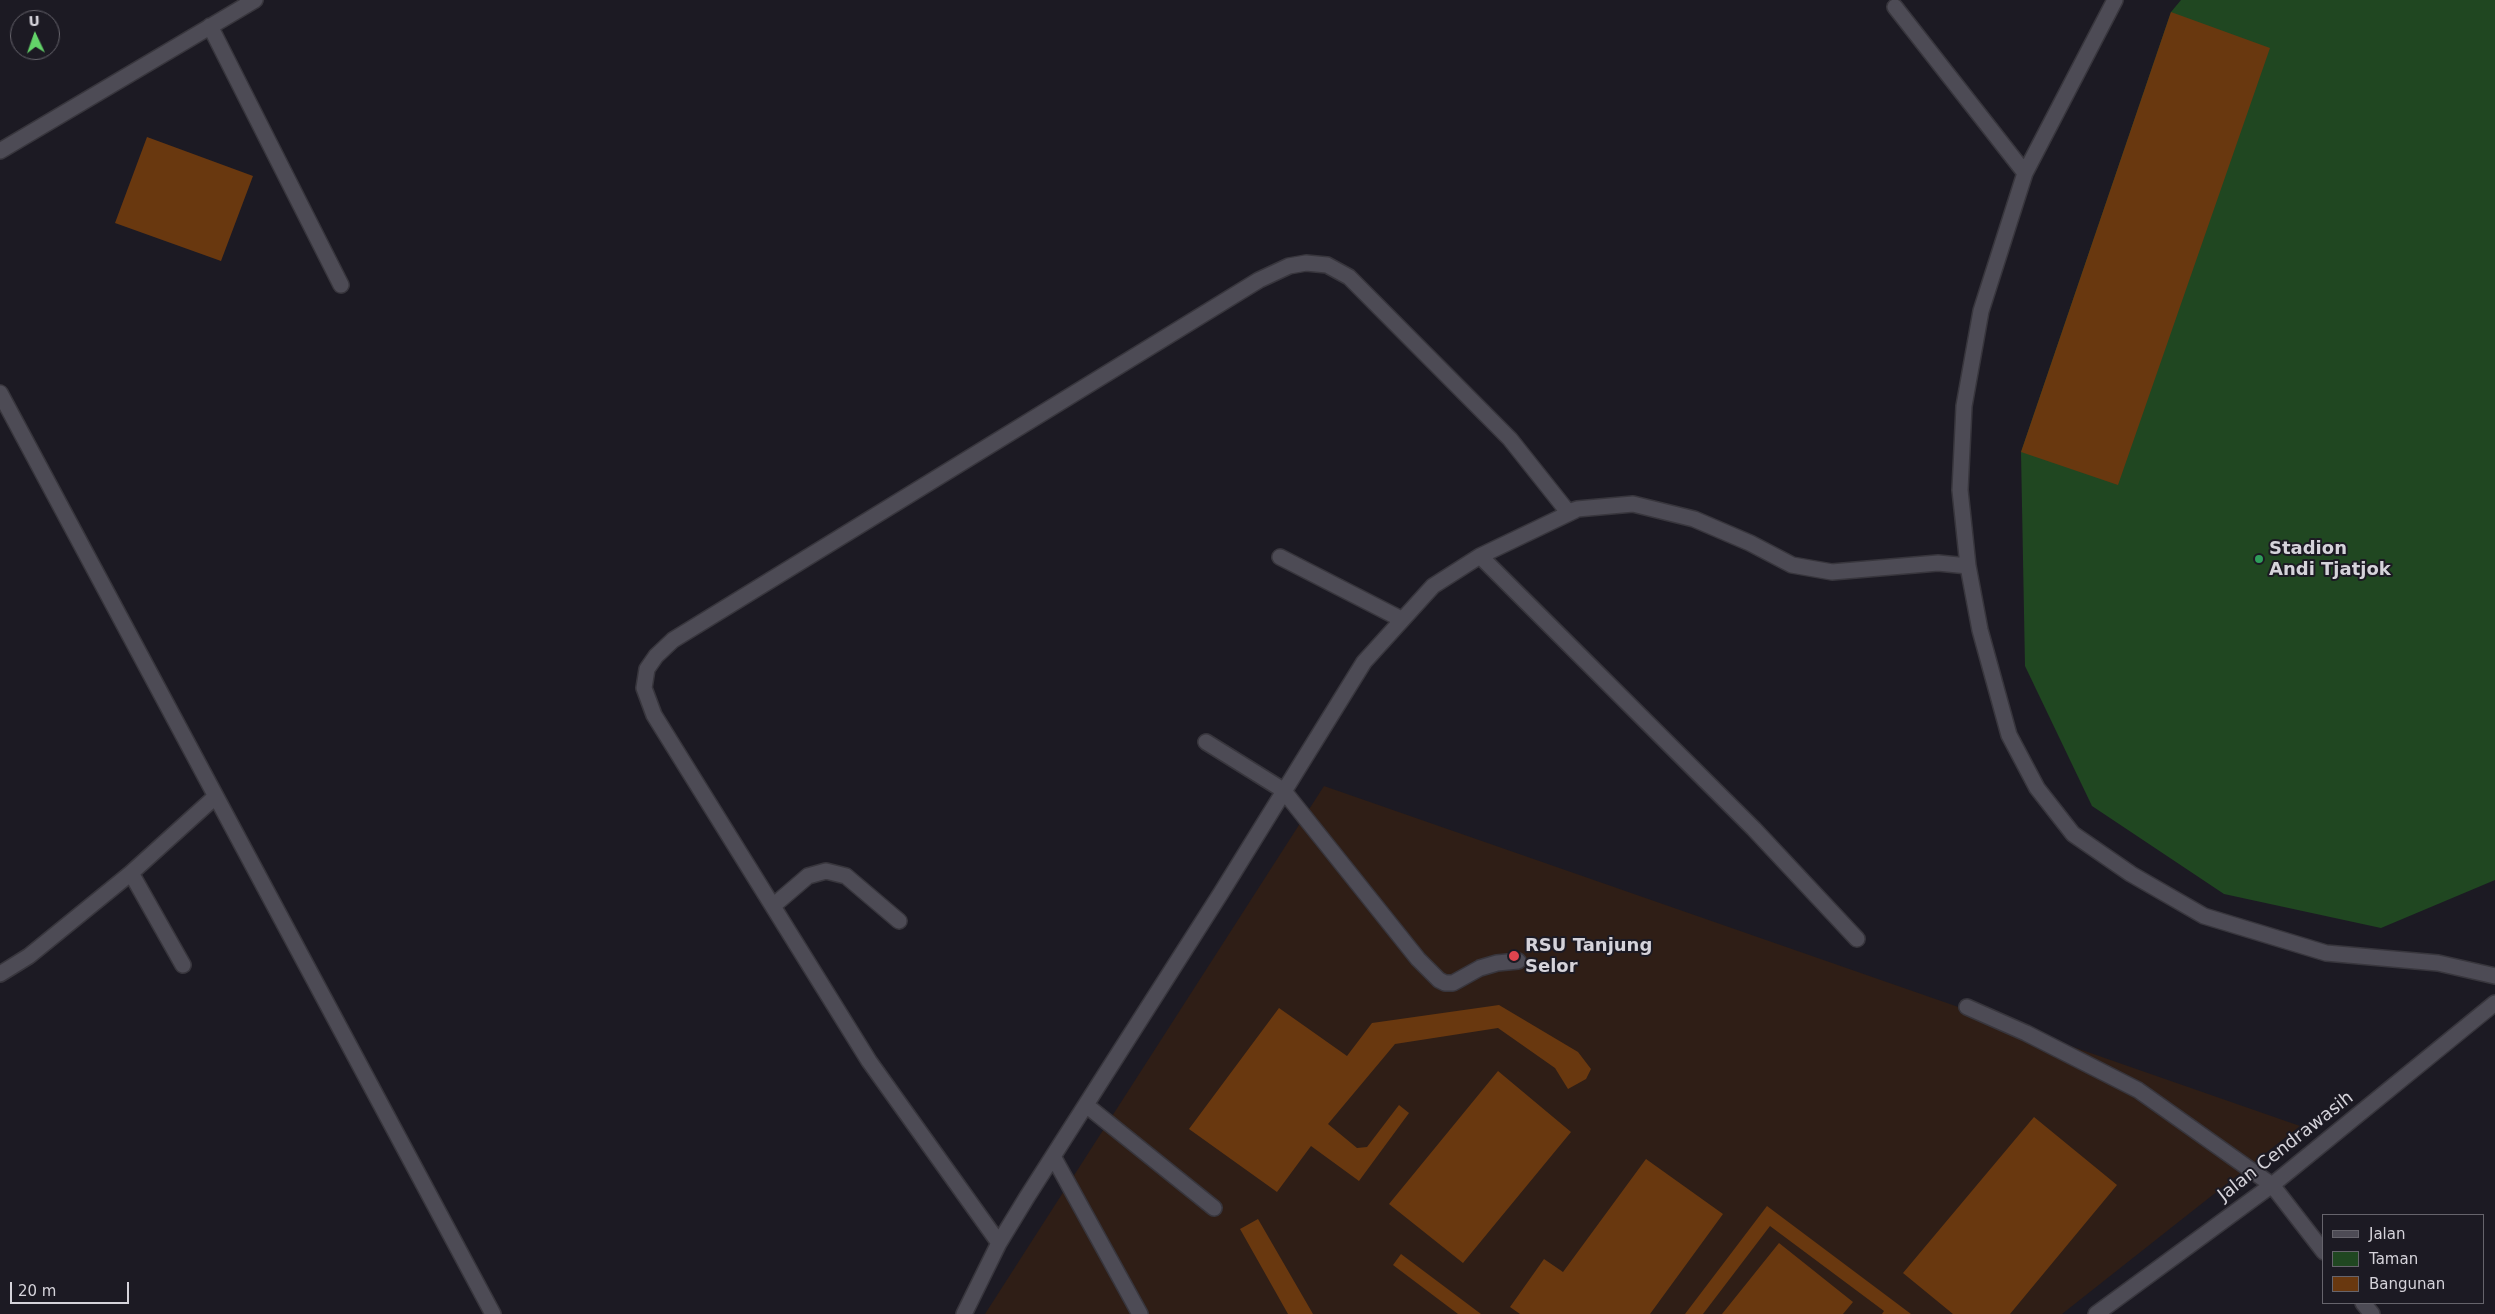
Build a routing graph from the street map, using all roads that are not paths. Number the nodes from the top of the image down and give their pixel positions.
1 (2115, 0) edge
2 (246, 2) edge
3 (1895, 6) dead end
4 (210, 26) junction
5 (0, 151) edge
6 (2025, 173) junction
7 (341, 285) dead end
8 (0, 392) edge
9 (1572, 511) junction
10 (1480, 556) junction
11 (1280, 557) dead end
12 (1968, 566) junction
13 (1401, 619) junction
14 (1206, 742) dead end
15 (1283, 790) junction
16 (215, 797) junction
17 (131, 873) junction
18 (773, 906) junction
19 (900, 921) dead end
20 (1857, 939) dead end
21 (1518, 961) dead end
22 (183, 965) dead end
23 (0, 974) edge
24 (2495, 976) edge
25 (2495, 1003) edge
26 (1967, 1007) dead end
27 (1086, 1105) junction
28 (1054, 1158) junction
29 (2272, 1185) junction
30 (1214, 1208) dead end
31 (999, 1243) junction
32 (2322, 1249) edge
33 (2364, 1304) edge
34 (493, 1314) edge
35 (964, 1314) edge
36 (1140, 1314) edge
37 (2096, 1314) edge
38 (2372, 1314) edge

1 - 6 street
2 - 4 street
3 - 6 street
4 - 5 street
4 - 7 street
6 - 12 street
8 - 16 street
9 - 10 street
9 - 12 street
9 - 18 street
10 - 13 street
10 - 20 street
11 - 13 street
12 - 24 street
13 - 15 street
14 - 15 street
15 - 21 street
15 - 27 street
16 - 17 street
16 - 34 street
17 - 22 street
17 - 23 street
18 - 19 street
18 - 31 street
25 - 29 street, Jalan Cendrawasih
26 - 29 street
27 - 28 street
27 - 30 street
28 - 31 street
28 - 36 street
29 - 32 street
29 - 37 street, Jalan Cendrawasih
31 - 35 street
33 - 38 street

